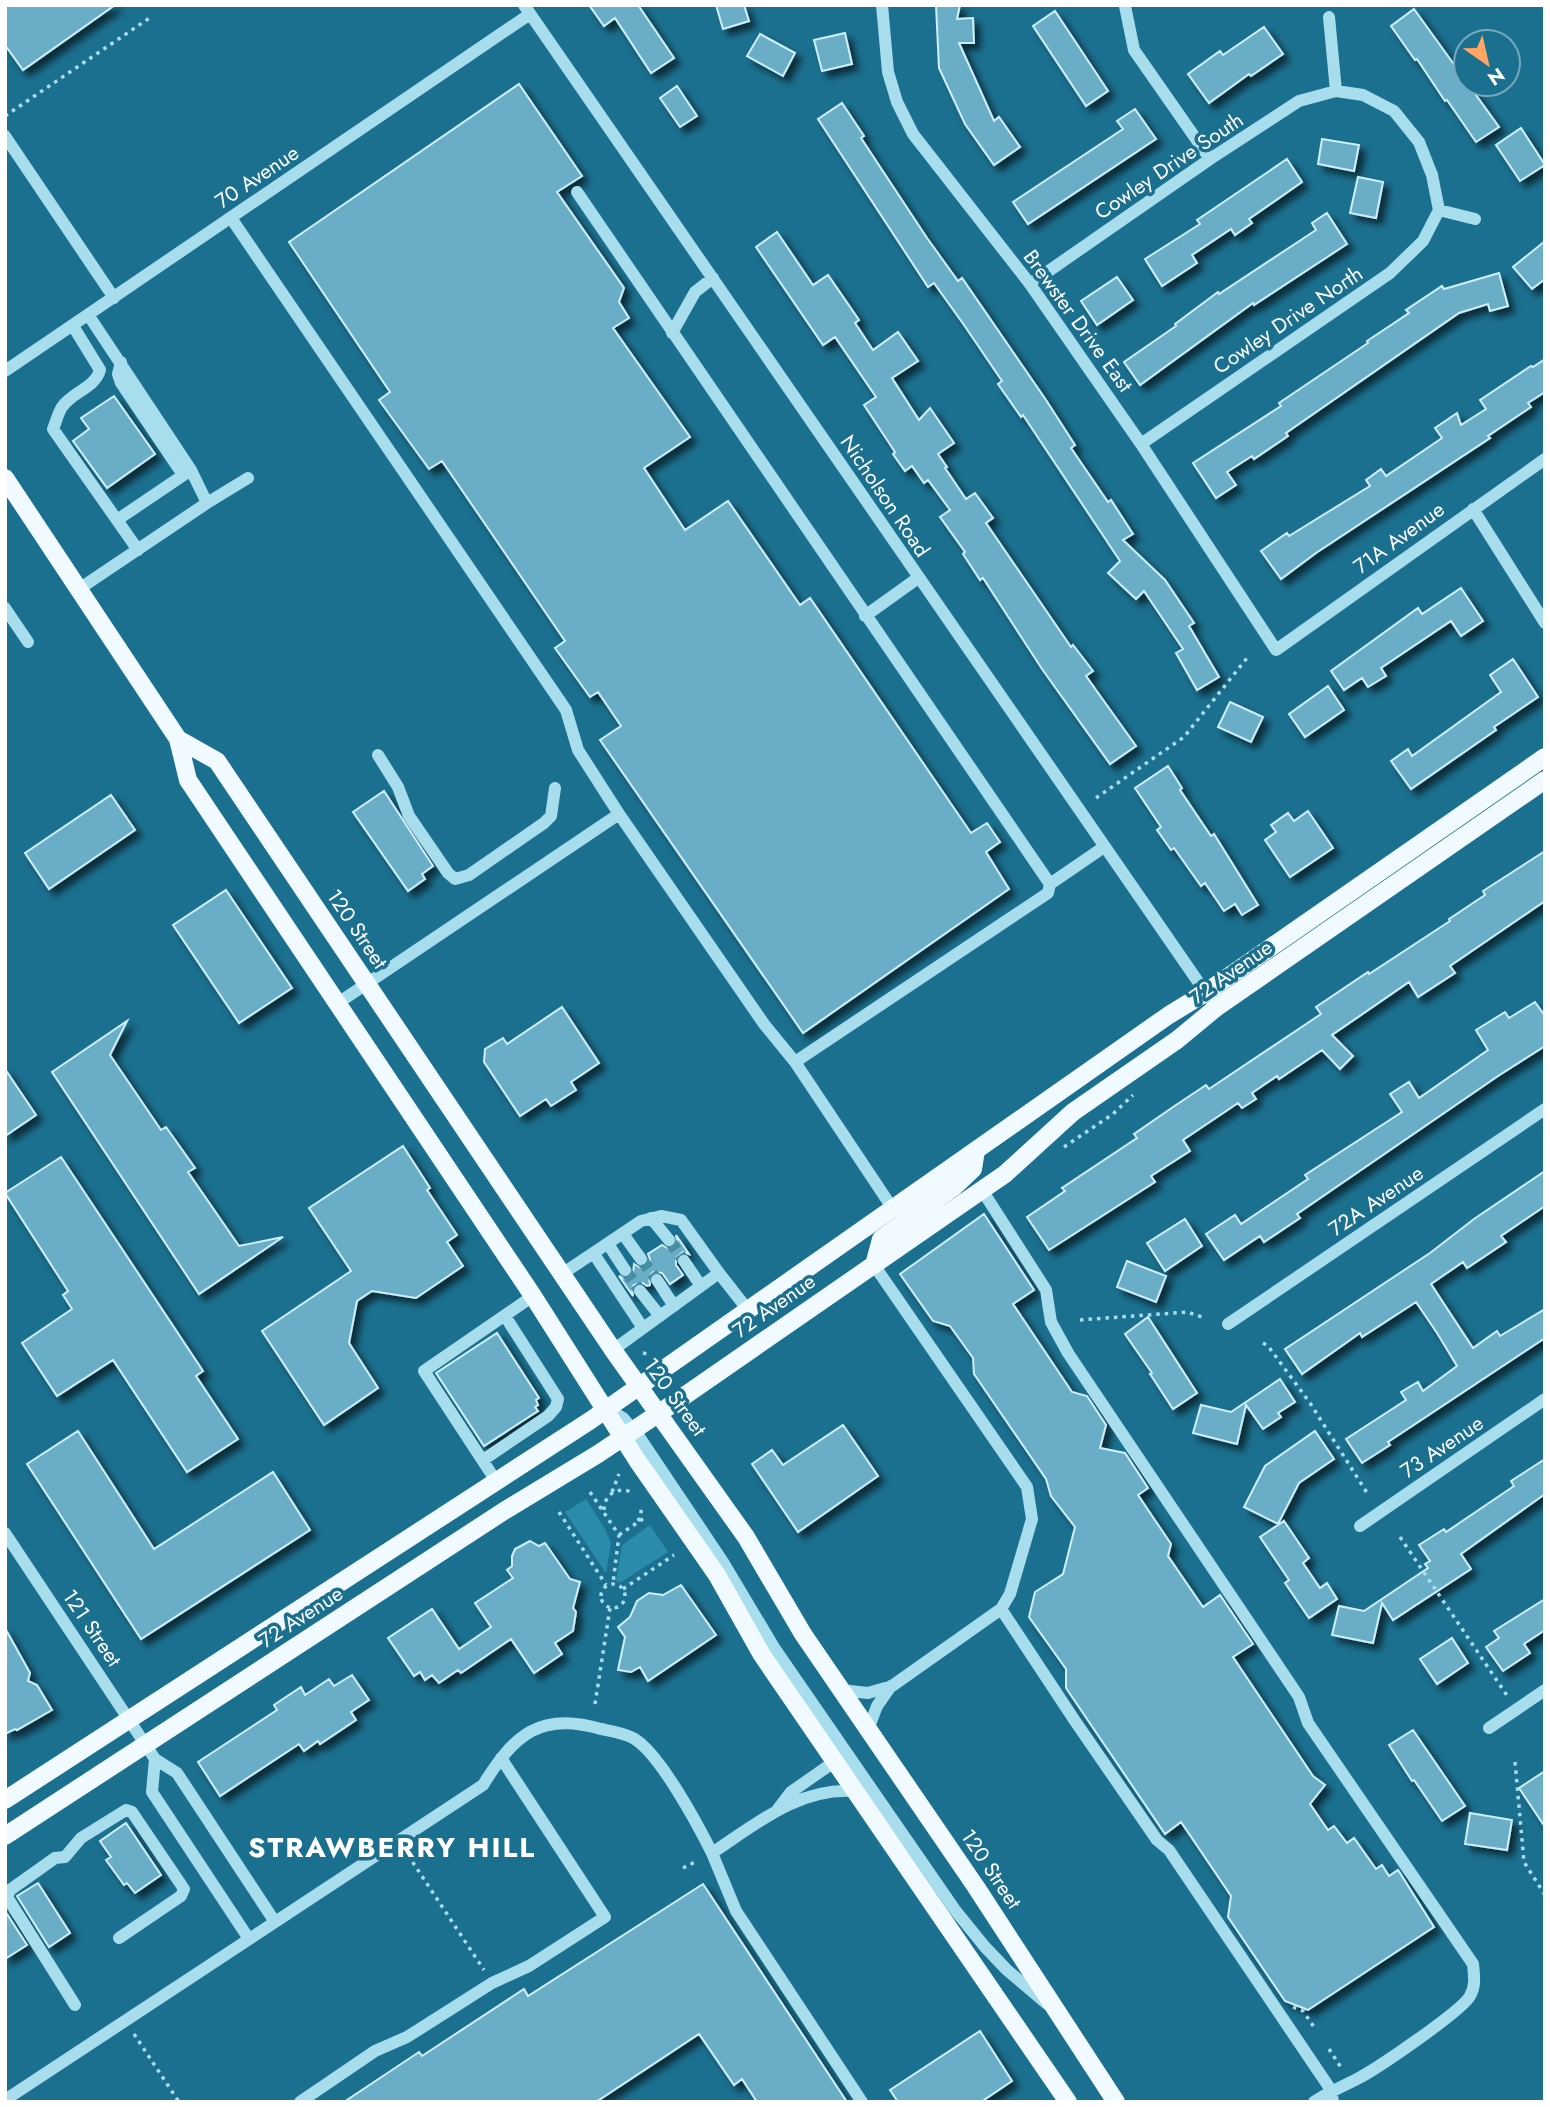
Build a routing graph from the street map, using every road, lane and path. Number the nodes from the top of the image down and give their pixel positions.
1 (882, 5) edge
2 (1125, 6) edge
3 (527, 9) edge
4 (151, 17) dead end
5 (1329, 17) dead end
6 (1336, 91) junction
7 (5, 116) edge
8 (5, 136) edge
9 (1210, 159) junction
10 (577, 192) dead end
11 (1439, 210) junction
12 (231, 218) junction
13 (1475, 219) dead end
14 (713, 278) junction
15 (1030, 284) junction
16 (114, 298) junction
17 (89, 316) junction
18 (73, 326) junction
19 (672, 333) junction
20 (5, 371) edge
21 (1142, 444) junction
22 (1545, 459) edge
23 (187, 472) junction
24 (248, 478) dead end
25 (8, 489) edge
26 (207, 503) junction
27 (1473, 509) junction
28 (117, 520) junction
29 (138, 550) junction
30 (918, 578) junction
31 (79, 589) junction
32 (5, 608) edge
33 (865, 616) junction
34 (1545, 623) edge
35 (28, 642) dead end
36 (1276, 650) joint
37 (1247, 658) dead end
38 (178, 738) junction
39 (378, 755) dead end
40 (1545, 757) edge
41 (1545, 780) edge
42 (555, 788) dead end
43 (1096, 798) dead end
44 (619, 814) junction
45 (1104, 848) junction
46 (1049, 884) junction
47 (367, 984) junction
48 (1211, 1000) junction
49 (338, 1003) junction
50 (795, 1062) junction
51 (1545, 1109) edge
52 (976, 1150) junction
53 (982, 1190) junction
54 (893, 1209) junction
55 (651, 1218) junction
56 (623, 1234) junction
57 (669, 1240) tunnel mouth
58 (608, 1244) junction
59 (594, 1254) junction
60 (641, 1259) tunnel mouth
61 (684, 1261) tunnel mouth
62 (874, 1265) junction
63 (625, 1270) tunnel mouth
64 (719, 1273) junction
65 (562, 1274) junction
66 (657, 1280) tunnel mouth
67 (701, 1286) junction
68 (640, 1291) tunnel mouth
69 (533, 1296) junction
70 (674, 1306) junction
71 (748, 1310) junction
72 (505, 1316) junction
73 (660, 1316) junction
74 (1202, 1317) dead end
75 (1080, 1320) dead end
76 (1228, 1324) dead end
77 (643, 1328) junction
78 (1263, 1343) dead end
79 (613, 1350) junction
80 (639, 1386) junction
81 (1545, 1399) edge
82 (606, 1409) junction
83 (659, 1412) junction
84 (629, 1433) junction
85 (483, 1460) junction
86 (619, 1474) dead end
87 (496, 1481) junction
88 (590, 1492) dead end
89 (631, 1492) dead end
90 (611, 1494) junction
91 (1369, 1496) dead end
92 (641, 1507) dead end
93 (559, 1512) dead end
94 (603, 1512) junction
95 (647, 1516) dead end
96 (610, 1522) junction
97 (637, 1523) junction
98 (1360, 1526) dead end
99 (629, 1528) junction
100 (5, 1533) edge
101 (619, 1535) junction
102 (1400, 1536) dead end
103 (674, 1555) dead end
104 (613, 1583) junction
105 (607, 1585) junction
106 (623, 1589) junction
107 (610, 1608) junction
108 (1001, 1609) junction
109 (892, 1686) junction
110 (841, 1690) junction
111 (1545, 1690) edge
112 (1511, 1701) dead end
113 (595, 1704) dead end
114 (129, 1718) junction
115 (1489, 1728) dead end
116 (868, 1730) junction
117 (151, 1752) junction
118 (501, 1758) junction
119 (834, 1762) junction
120 (1515, 1762) dead end
121 (853, 1791) junction
122 (5, 1800) edge
123 (778, 1809) junction
124 (5, 1836) edge
125 (712, 1853) junction
126 (408, 1855) dead end
127 (696, 1861) dead end
128 (682, 1868) dead end
129 (1545, 1895) edge
130 (275, 1922) junction
131 (120, 1938) dead end
132 (249, 1939) junction
133 (486, 1973) dead end
134 (75, 2005) dead end
135 (1065, 2021) junction
136 (134, 2034) dead end
137 (1329, 2049) dead end
138 (1345, 2074) dead end
139 (1332, 2096) edge
140 (5, 2099) edge
141 (179, 2102) edge
142 (300, 2102) edge
143 (862, 2102) edge
144 (1068, 2102) edge
145 (1116, 2102) edge
146 (1314, 2102) edge

1 - 15 street, Brewster Drive East
2 - 9 street
3 - 12 street, 70 Avenue
3 - 14 street, Nicholson Road
4 - 7 path
5 - 6 street
6 - 9 street, Cowley Drive South
6 - 11 street, Cowley Drive South
8 - 16 street
9 - 15 street, Cowley Drive South
10 - 19 street
11 - 13 street
11 - 21 street, Cowley Drive North
12 - 16 street, 70 Avenue
12 - 44 street
14 - 19 street
14 - 30 street, Nicholson Road
15 - 21 street, Brewster Drive East
16 - 17 street, 70 Avenue
17 - 18 street, 70 Avenue
17 - 23 street
18 - 20 street, 70 Avenue
18 - 28 street
19 - 33 street
21 - 36 street, Brewster Drive East
22 - 27 street, 71A Avenue
23 - 26 street
23 - 28 street
24 - 26 street
25 - 31 main road, 120 Street
26 - 29 street
27 - 34 street
27 - 36 street, 71A Avenue
28 - 29 street
29 - 31 street
30 - 33 street
30 - 45 street, Nicholson Road
31 - 38 main road, 120 Street
32 - 35 street
33 - 46 street
37 - 43 path
38 - 47 main road, 120 Street
38 - 49 main road, 120 Street
39 - 42 street
40 - 48 main road, 72 Avenue
41 - 48 main road, 72 Avenue
44 - 47 street
44 - 50 street
45 - 46 street
45 - 48 street, Nicholson Road
46 - 50 street
47 - 49 street
47 - 65 main road, 120 Street
48 - 52 main road, 72 Avenue
48 - 53 main road, 72 Avenue
49 - 69 main road, 120 Street
50 - 54 street
51 - 76 street, 72A Avenue
52 - 54 main road, 72 Avenue
52 - 62 main road
53 - 62 main road, 72 Avenue
53 - 139 street
54 - 71 main road, 72 Avenue
55 - 56 street
55 - 57 street
55 - 64 street
56 - 58 street
56 - 60 street
58 - 59 street
58 - 63 street
59 - 65 street
59 - 77 street
61 - 67 street
62 - 83 main road, 72 Avenue
62 - 108 street
64 - 67 street
64 - 71 street
65 - 79 main road, 120 Street
66 - 70 street
67 - 70 street
68 - 73 street
69 - 72 street
69 - 82 main road, 120 Street
70 - 73 street
71 - 80 main road, 72 Avenue
72 - 85 street
72 - 85 street
73 - 77 street
74 - 75 path
77 - 79 street
78 - 91 path
79 - 80 main road, 120 Street
80 - 82 main road, 72 Avenue
80 - 83 main road, 120 Street
81 - 98 street, 73 Avenue
82 - 84 main road, 120 Street
82 - 87 main road, 72 Avenue
83 - 84 main road, 72 Avenue
83 - 110 main road, 120 Street
84 - 117 main road, 72 Avenue
84 - 119 main road, 120 Street
84 - 135 street
85 - 87 street
86 - 90 path
87 - 114 main road, 72 Avenue
88 - 94 path
89 - 90 path
90 - 94 path
92 - 97 path
93 - 105 path
94 - 96 path
95 - 97 path
96 - 99 path
96 - 101 path
97 - 99 path
99 - 101 path
100 - 114 street, 121 Street
101 - 104 path
102 - 112 path
103 - 106 path
104 - 105 path
104 - 106 path
105 - 107 path
106 - 107 path
107 - 113 path
108 - 109 street
108 - 139 street
109 - 110 street
109 - 116 street
110 - 116 main road, 120 Street
111 - 115 street
114 - 117 street, 121 Street
114 - 122 main road, 72 Avenue
116 - 135 main road, 120 Street
117 - 124 main road, 72 Avenue
117 - 130 street, 121 Street
117 - 132 street
118 - 125 street
118 - 130 street
118 - 142 street
119 - 121 main road, 120 Street
119 - 123 street
120 - 129 path
121 - 123 street
121 - 144 main road, 120 Street
123 - 125 street
125 - 143 street
126 - 133 path
127 - 128 path
130 - 132 street
131 - 134 street
132 - 140 street
135 - 145 main road, 120 Street
136 - 141 path
137 - 138 path
139 - 146 street

